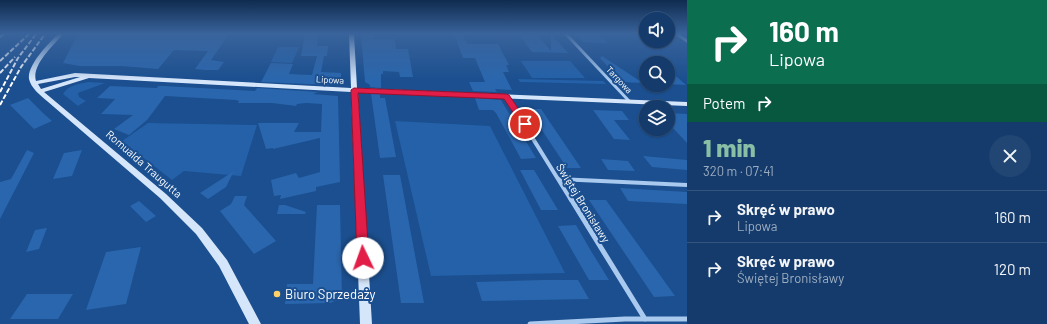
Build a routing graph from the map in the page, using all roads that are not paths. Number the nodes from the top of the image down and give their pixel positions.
1 (48, 49) edge
2 (352, 49) edge
3 (580, 49) edge
4 (92, 76) junction
5 (34, 83) junction
6 (354, 90) junction
7 (40, 91) junction
8 (506, 96) junction
9 (629, 101) junction
10 (687, 104) edge
11 (558, 179) junction
12 (687, 185) edge
13 (645, 319) junction
14 (687, 319) edge
15 (672, 321) edge
16 (255, 324) edge
17 (366, 324) edge
18 (530, 324) edge

1 - 5 street
2 - 6 street
3 - 9 street, Targowa
4 - 5 street, Lipowa
4 - 6 street, Lipowa
4 - 7 street, Lipowa
5 - 7 street, Romualda Traugutta
6 - 8 street, Lipowa
6 - 17 street
7 - 16 street, Romualda Traugutta
8 - 9 street, Lipowa
8 - 11 street, Świętej Bronisławy
9 - 10 street, Lipowa
11 - 12 street
11 - 13 street, Świętej Bronisławy
13 - 15 street
13 - 18 street
14 - 15 street

